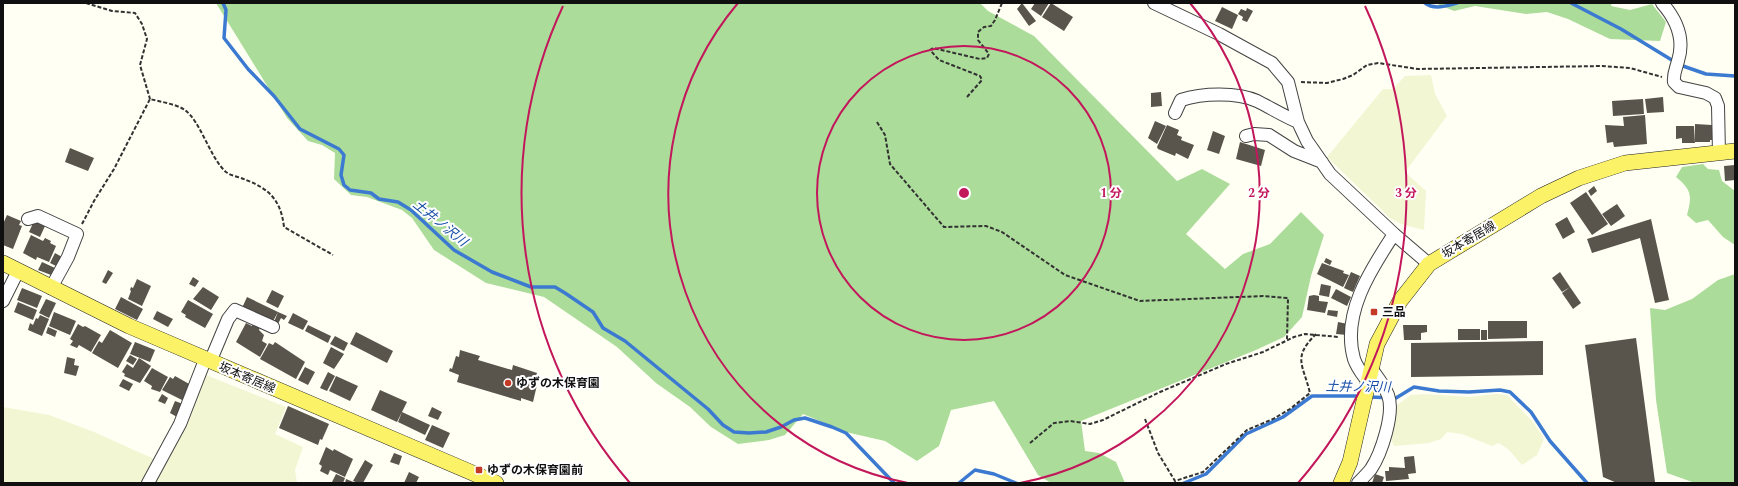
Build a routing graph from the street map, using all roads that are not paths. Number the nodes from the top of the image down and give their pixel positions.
1 (1154, 3) edge
2 (1662, 3) edge
3 (1175, 113) dead end
4 (1298, 122) junction
5 (1246, 136) dead end
6 (1735, 151) edge
7 (1719, 153) junction
8 (1322, 162) junction
9 (28, 219) dead end
10 (1394, 234) junction
11 (3, 263) edge
12 (1429, 264) junction
13 (18, 271) junction
14 (51, 288) junction
15 (3, 301) edge
16 (273, 327) dead end
17 (208, 361) junction
18 (1370, 375) junction
19 (148, 483) edge
20 (496, 483) edge
21 (1341, 483) edge
22 (1358, 483) edge

1 - 4 street
2 - 7 street
3 - 4 street
4 - 8 street
5 - 8 street
6 - 7 main road, 坂本寄居線
7 - 12 main road, 坂本寄居線
8 - 10 street
9 - 14 street
10 - 12 street
10 - 18 street
11 - 13 main road, 坂本寄居線
12 - 18 main road, 坂本寄居線
13 - 14 main road, 坂本寄居線
13 - 15 street
14 - 17 main road, 坂本寄居線
16 - 17 street
17 - 19 street
17 - 20 main road, 坂本寄居線
18 - 21 main road, 坂本寄居線
18 - 22 street

